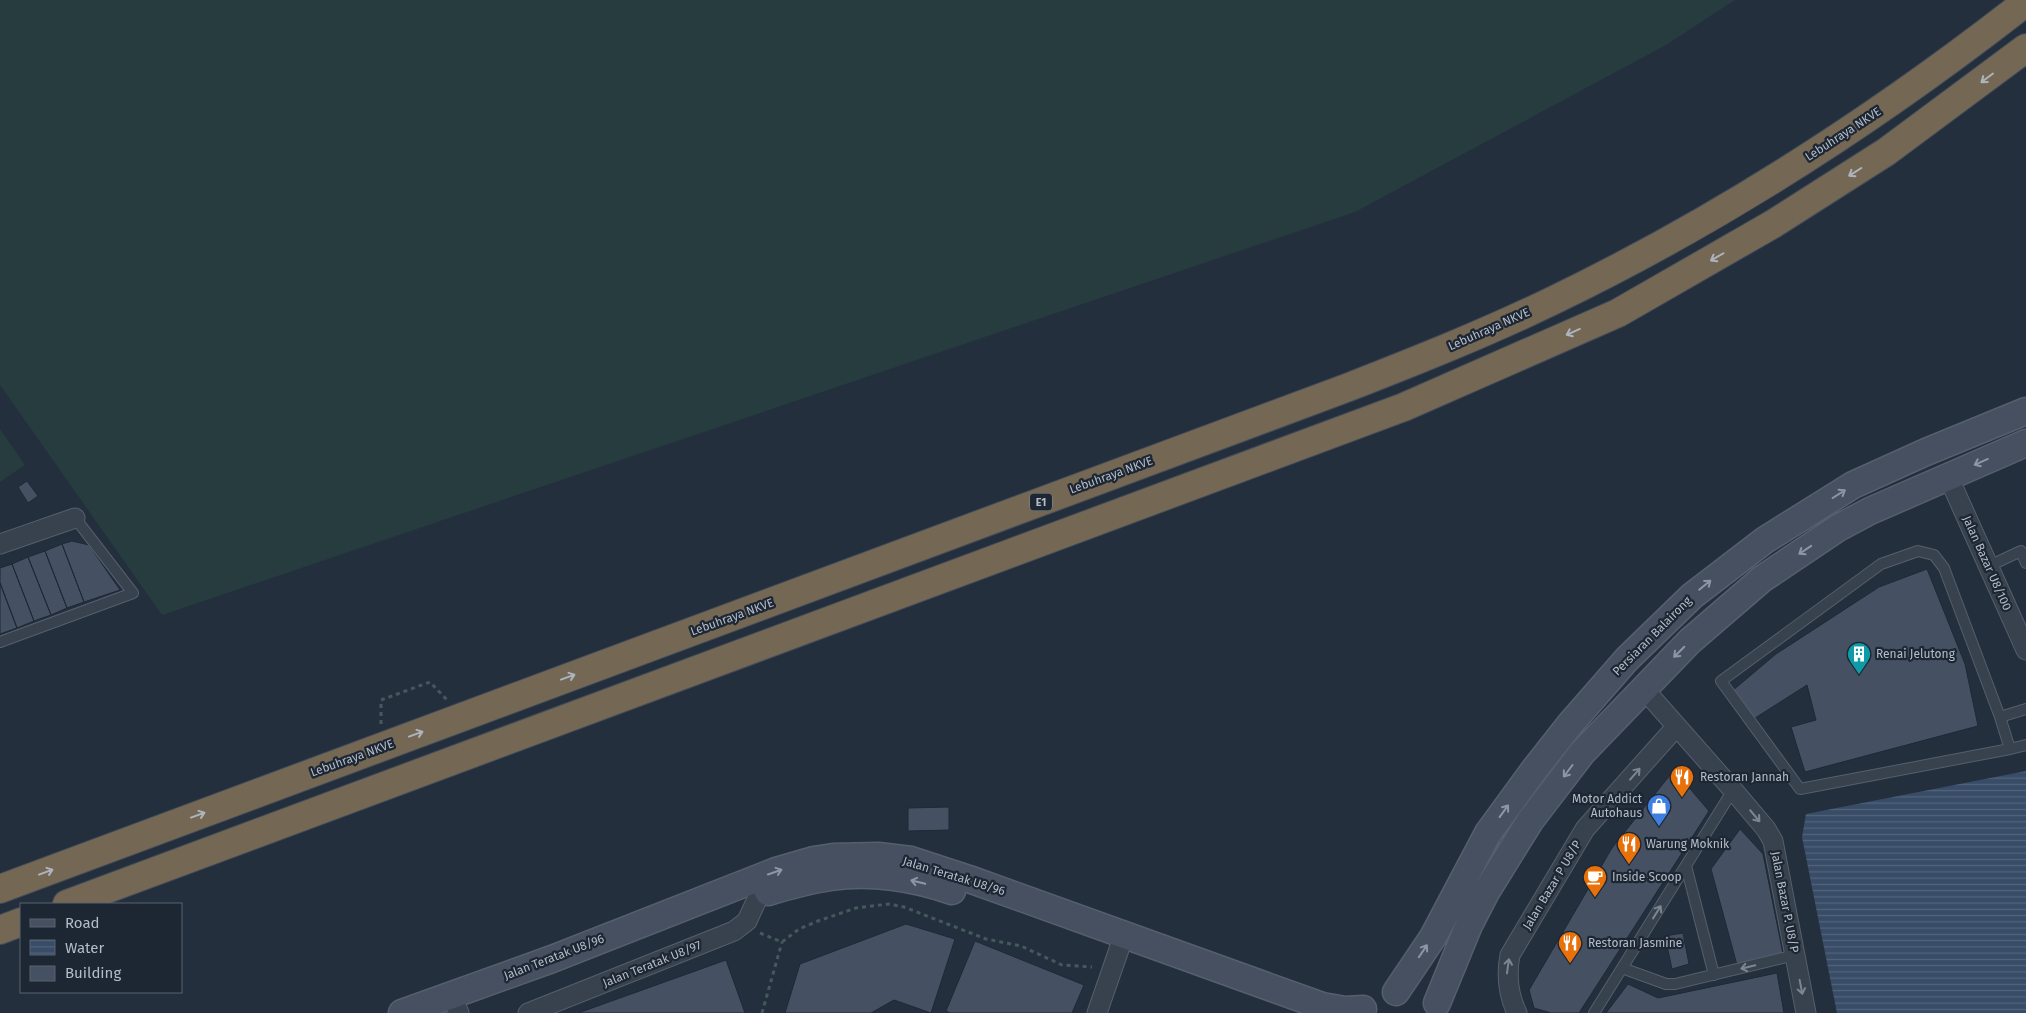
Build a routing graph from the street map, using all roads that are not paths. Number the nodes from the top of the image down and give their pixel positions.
1 (2026, 2) edge
2 (2026, 48) edge
3 (2026, 411) edge
4 (2026, 443) edge
5 (1948, 476) junction
6 (75, 518) joint
7 (0, 544) edge
8 (2026, 563) edge
9 (1989, 566) junction
10 (0, 642) edge
11 (2026, 650) edge
12 (1643, 688) junction
13 (2026, 709) edge
14 (2000, 717) junction
15 (1676, 726) junction
16 (2026, 745) edge
17 (2010, 749) junction
18 (1733, 790) junction
19 (1686, 866) junction
20 (0, 889) edge
21 (759, 895) junction
22 (70, 903) edge
23 (20, 922) edge
24 (0, 930) edge
25 (1122, 942) junction
26 (1795, 955) junction
27 (1622, 968) junction
28 (1714, 975) junction
29 (1396, 992) junction
30 (452, 1007) edge
31 (1441, 1008) edge
32 (1362, 1011) edge
33 (402, 1013) edge
34 (528, 1013) edge
35 (1097, 1013) edge
36 (1295, 1013) edge
37 (1517, 1013) edge
38 (1594, 1013) edge
39 (1806, 1013) edge

20 -> 1 highway, Lebuhraya NKVE / E1
2 -> 22 highway
29 -> 3 street, Persiaran Balairong
4 -> 5 street
5 - 9 street, Jalan Bazar U8/100
5 -> 12 street
6 - 7 street
6 - 10 lane
8 - 9 lane
9 - 11 street, Jalan Bazar U8/100
12 - 15 street, Jalan Bazar P. U8/P
12 -> 31 street
13 - 14 lane
14 - 17 lane
14 - 17 lane
15 - 18 street, Jalan Bazar P. U8/P
37 -> 15 street, Jalan Bazar P U8/P
16 - 17 lane
18 - 19 lane
18 -> 26 street, Jalan Bazar P. U8/P
27 -> 19 lane
19 - 28 lane
25 -> 21 street, Jalan Teratak U8/96
21 - 30 street, Jalan Teratak U8/96
21 - 34 street, Jalan Teratak U8/97
23 - 24 highway
30 -> 25 street, Jalan Teratak U8/96
25 - 32 street, Jalan Teratak U8/96
25 - 35 street
25 - 36 street, Jalan Teratak U8/96
26 -> 28 lane
26 -> 39 street, Jalan Bazar P. U8/P
27 - 28 lane
27 - 38 lane
29 - 31 street
29 - 32 street
30 - 33 street, Jalan Teratak U8/96

